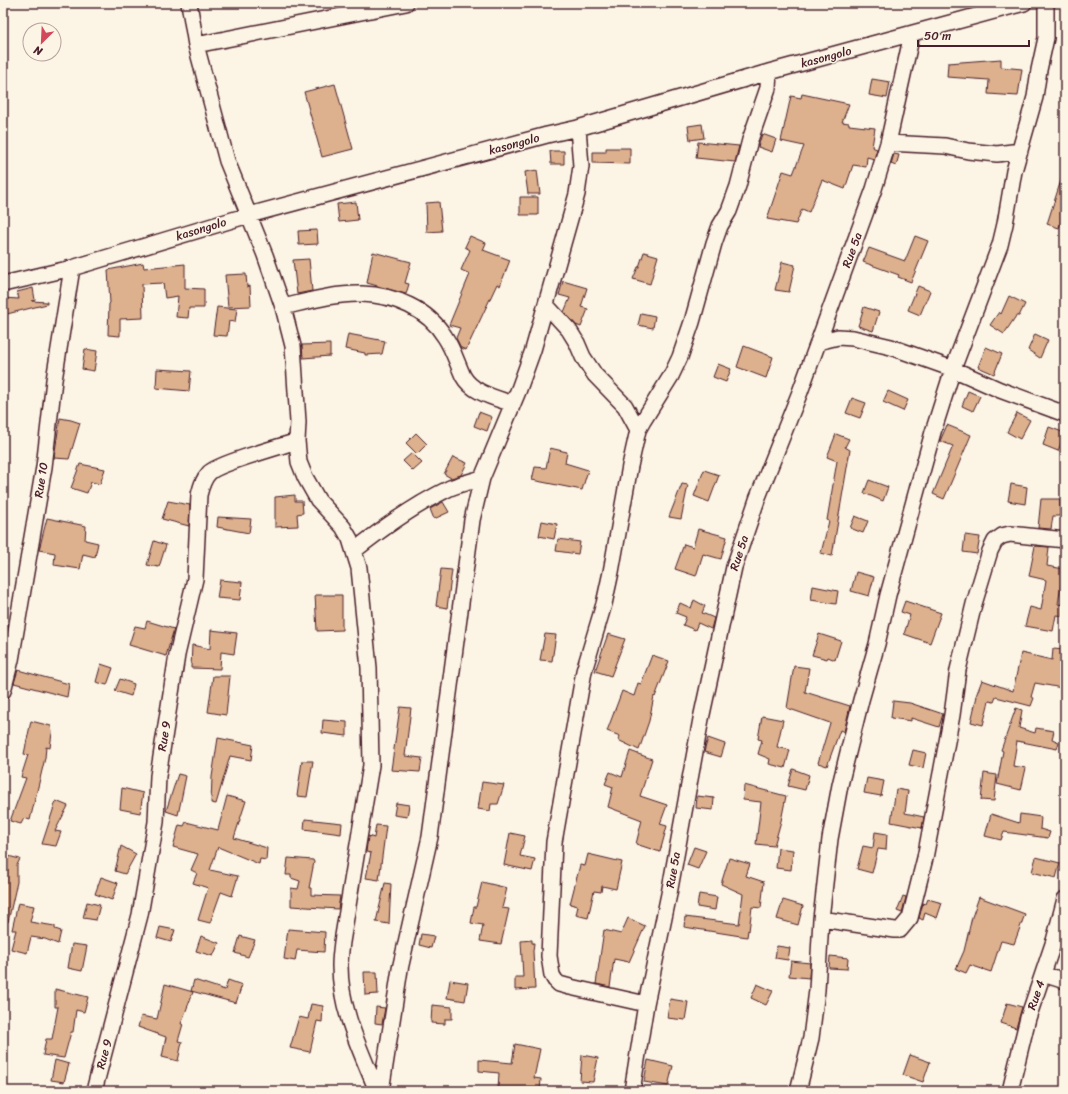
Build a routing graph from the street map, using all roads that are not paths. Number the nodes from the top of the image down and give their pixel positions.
1 (189, 3) edge
2 (406, 3) edge
3 (1024, 3) edge
4 (1046, 3) edge
5 (912, 34) junction
6 (196, 45) junction
7 (769, 72) junction
8 (578, 128) junction
9 (888, 143) junction
10 (1020, 151) junction
11 (249, 215) junction
12 (72, 268) junction
13 (3, 284) edge
14 (546, 305) junction
15 (283, 306) junction
16 (818, 342) junction
17 (953, 369) junction
18 (513, 404) junction
19 (1065, 414) edge
20 (638, 430) junction
21 (297, 441) junction
22 (482, 478) junction
23 (1065, 540) edge
24 (355, 550) junction
25 (3, 691) edge
26 (1065, 899) edge
27 (821, 920) junction
28 (1043, 974) junction
29 (1065, 981) edge
30 (646, 1004) junction
31 (94, 1091) edge
32 (377, 1091) edge
33 (381, 1091) edge
34 (632, 1091) edge
35 (798, 1091) edge
36 (1010, 1091) edge

1 - 6 street
2 - 6 street
3 - 5 street, kasongolo
4 - 10 street
5 - 7 street, kasongolo
5 - 9 street, Rue 5a
6 - 11 street
7 - 8 street, kasongolo
7 - 20 street
8 - 11 street, kasongolo
8 - 14 street
9 - 10 street
9 - 16 street, Rue 5a
10 - 17 street
11 - 12 street, kasongolo
11 - 15 street
12 - 13 street, kasongolo
12 - 25 street, Rue 10
14 - 18 street
14 - 20 street
15 - 18 street
15 - 21 street
16 - 17 street
16 - 30 street, Rue 5a
17 - 19 street
17 - 27 street
18 - 22 street
20 - 30 street
21 - 24 street
21 - 31 street, Rue 9
22 - 24 street
22 - 33 street
23 - 27 street
24 - 32 street
26 - 28 street, Rue 4
27 - 35 street
28 - 29 street
28 - 36 street, Rue 4
30 - 34 street, Rue 5a

